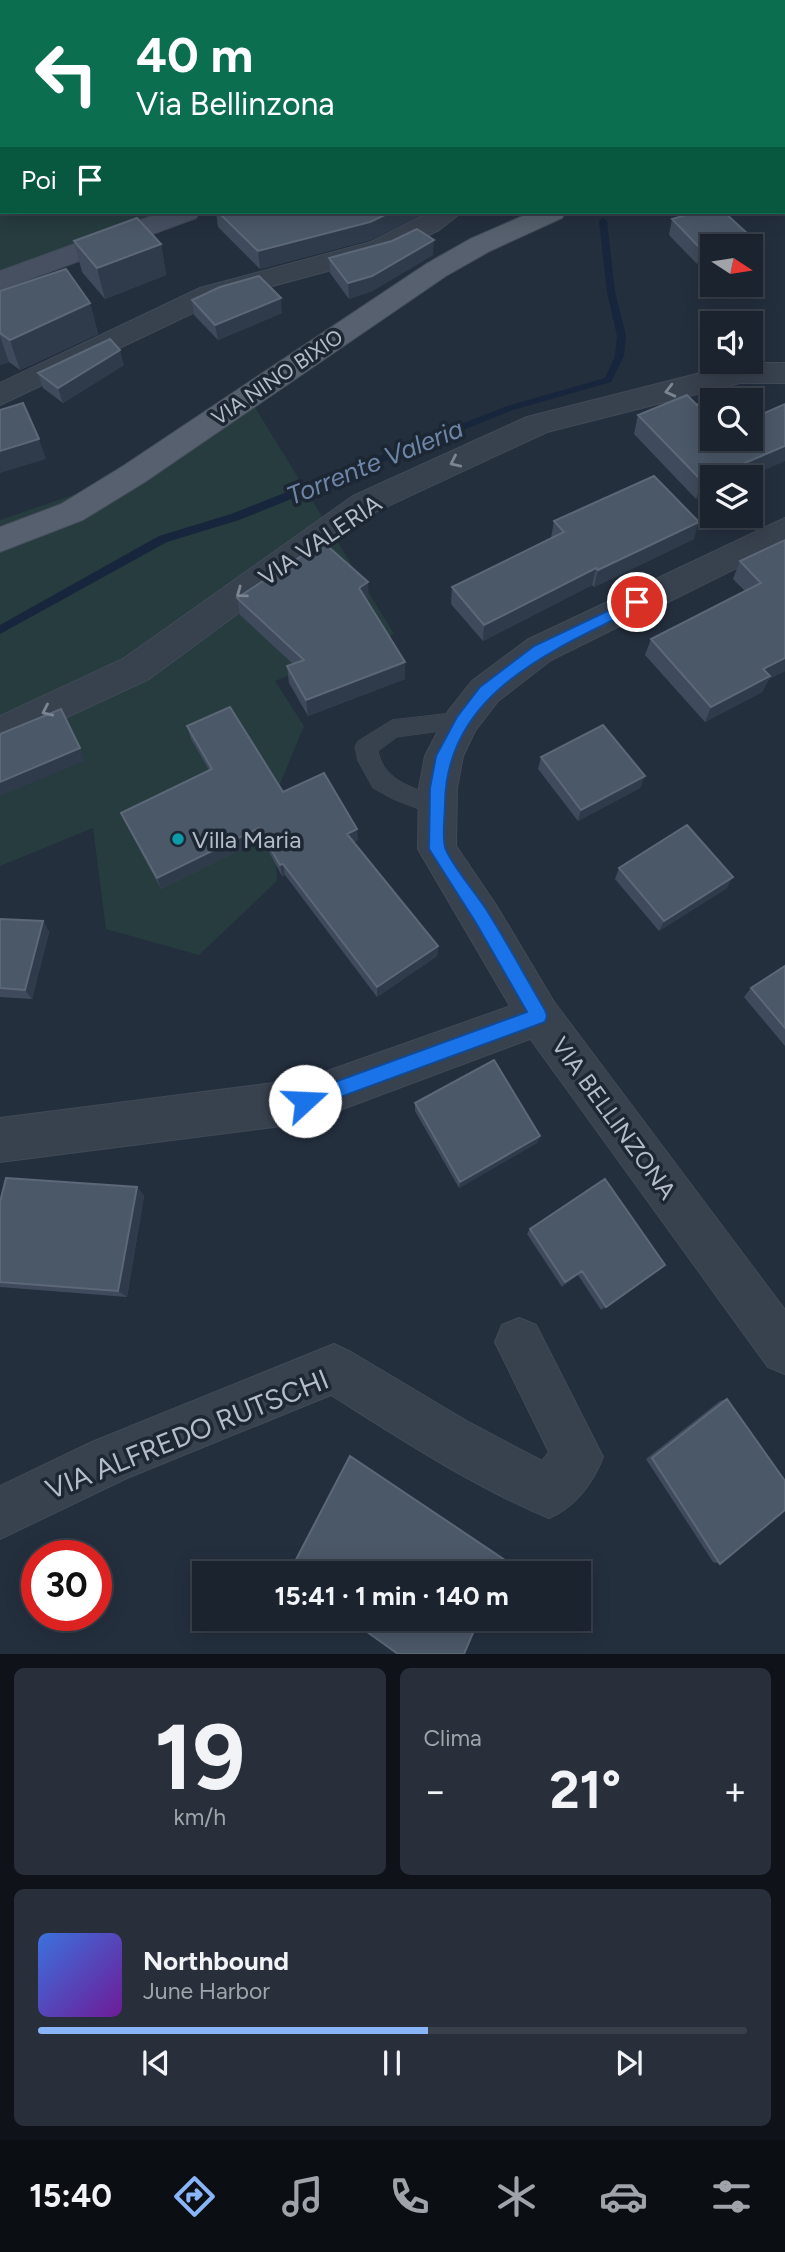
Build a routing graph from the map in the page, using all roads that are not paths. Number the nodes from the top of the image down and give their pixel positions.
1 (182, 214) edge
2 (446, 214) edge
3 (549, 214) edge
4 (0, 281) edge
5 (785, 373) edge
6 (0, 395) edge
7 (785, 530) edge
8 (0, 540) edge
9 (462, 721) junction
10 (0, 733) edge
11 (438, 806) junction
12 (539, 1016) junction
13 (0, 1140) edge
14 (519, 1342) dead end
15 (785, 1350) edge
16 (0, 1513) edge

1 - 4 main road
2 - 6 street
3 - 8 main road, VIA NINO BIXIO
5 -> 10 street, VIA VALERIA
7 - 9 street, VIA BELLINZONA
9 - 11 street, VIA BELLINZONA
9 - 11 lane
11 - 12 street, VIA BELLINZONA
12 - 13 street
12 - 15 street, VIA BELLINZONA
14 - 16 street, VIA ALFREDO RUTSCHI

